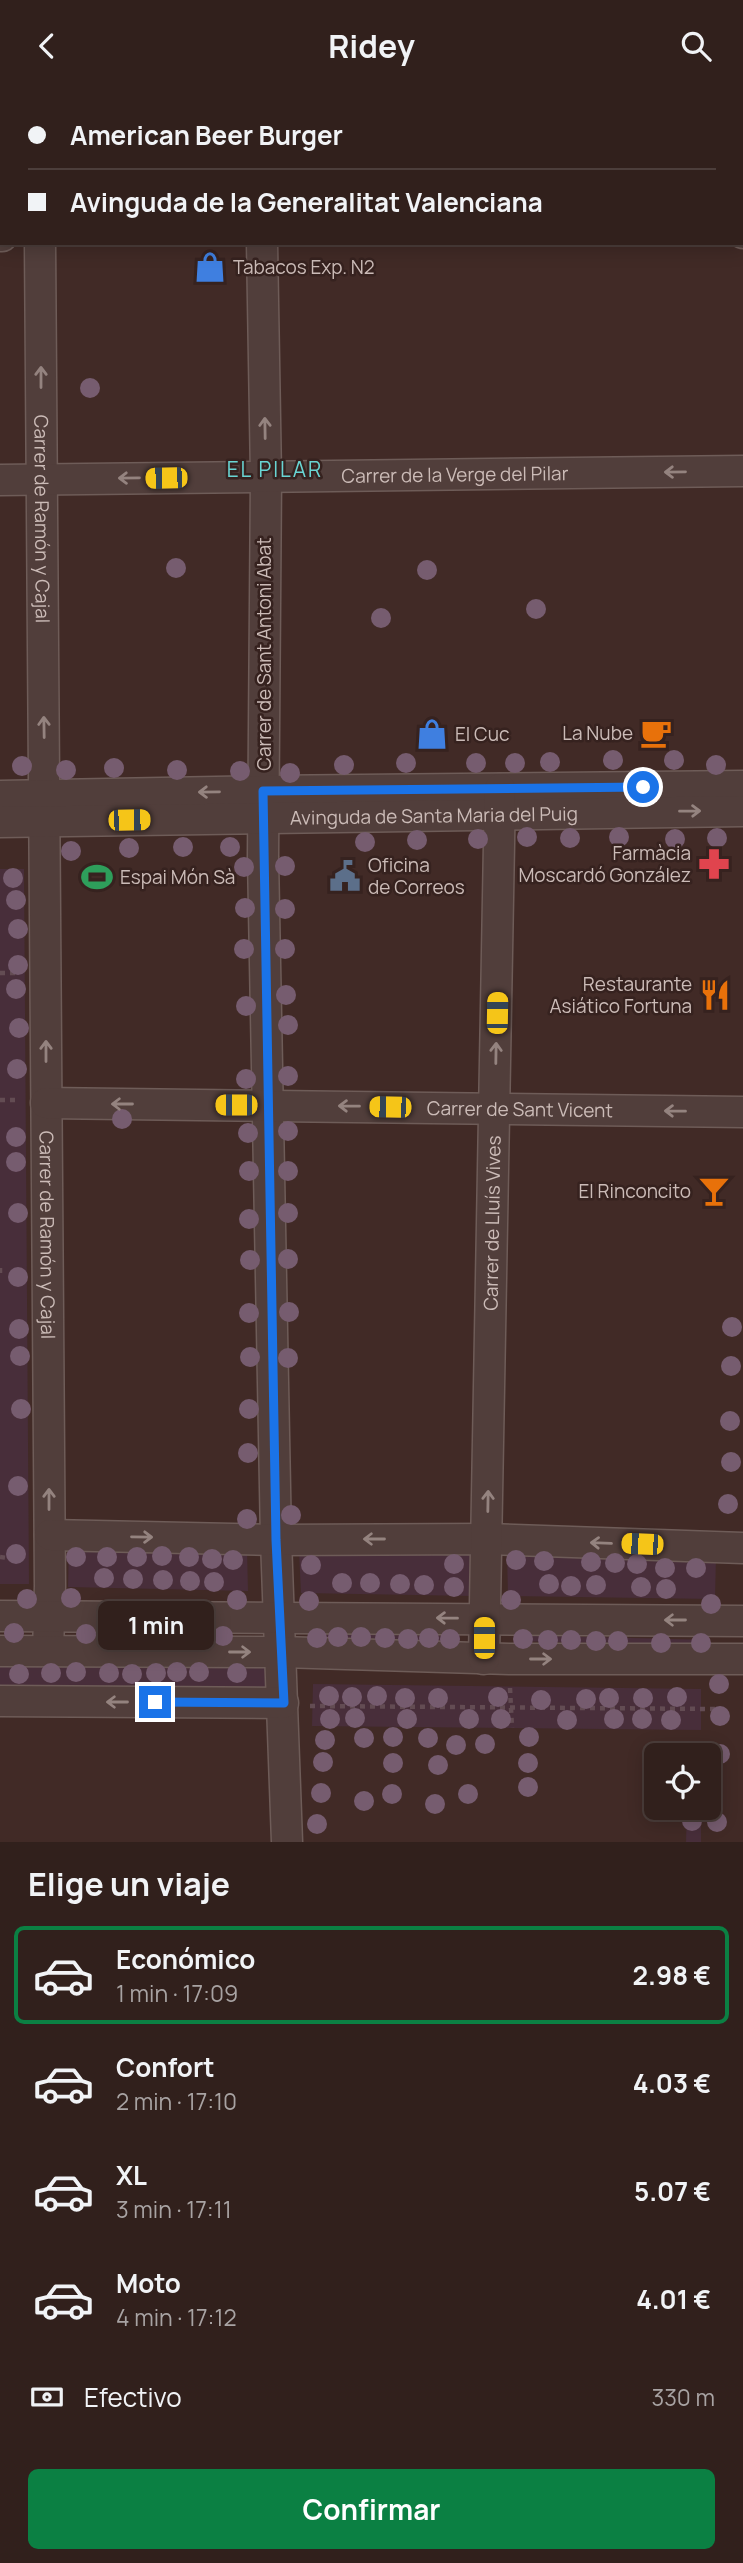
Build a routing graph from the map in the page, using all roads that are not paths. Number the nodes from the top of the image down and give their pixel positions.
1 (40, 245) edge
2 (262, 245) edge
3 (743, 471) edge
4 (266, 477) junction
5 (0, 480) edge
6 (42, 480) junction
7 (743, 786) edge
8 (0, 796) edge
9 (500, 801) junction
10 (263, 804) junction
11 (45, 808) junction
12 (743, 811) edge
13 (0, 822) edge
14 (46, 1103) junction
15 (269, 1105) junction
16 (495, 1109) junction
17 (743, 1112) edge
18 (50, 1535) junction
19 (487, 1539) junction
20 (276, 1540) junction
21 (743, 1548) edge
22 (0, 1616) edge
23 (50, 1616) junction
24 (279, 1616) junction
25 (484, 1618) junction
26 (743, 1621) edge
27 (0, 1651) edge
28 (48, 1651) junction
29 (281, 1652) junction
30 (484, 1658) junction
31 (743, 1660) edge
32 (0, 1701) edge
33 (294, 1704) junction
34 (287, 1842) edge

6 -> 1 street, Carrer de Ramón y Cajal
4 -> 2 street, Carrer de Sant Antoni Abat
3 -> 4 street, Carrer de la Verge del Pilar
4 -> 6 street, Carrer de la Verge del Pilar
4 - 10 street, Carrer de Sant Antoni Abat
5 - 6 street, Carrer de la Verge del Pilar
11 -> 6 street, Carrer de Ramón y Cajal
7 - 9 street, Avinguda de Santa Maria del Puig
8 - 11 street, Avinguda de Santa Maria del Puig
9 - 10 street, Avinguda de Santa Maria del Puig
9 -> 12 street, Avinguda de Santa Maria del Puig
16 -> 9 street, Carrer de Lluís Vives
10 - 11 street, Avinguda de Santa Maria del Puig
10 - 15 street, Carrer de Sant Antoni Abat
11 - 13 street, Avinguda de Santa Maria del Puig
14 -> 11 street, Carrer de Ramón y Cajal
15 -> 14 street, Carrer de Sant Vicent
18 -> 14 street, Carrer de Ramón y Cajal
16 -> 15 street, Carrer de Sant Vicent
15 - 20 street, Carrer de Sant Antoni Abat
17 -> 16 street, Carrer de Sant Vicent
19 -> 16 street, Carrer de Lluís Vives
18 -> 20 street
18 - 23 street, Carrer de Ramón y Cajal
19 -> 20 street
21 -> 19 street
19 - 25 street, Carrer de Lluís Vives
20 - 24 street, Carrer de Sant Antoni Abat
22 - 23 street
23 - 24 street
23 - 28 street, Carrer de Ramón y Cajal
25 -> 24 street
24 - 29 street, Carrer de Sant Antoni Abat
26 -> 25 street
25 - 30 street, Carrer de Lluís Vives
27 - 28 street
28 -> 29 street
29 - 30 street
29 - 33 street, Carrer de Sant Antoni Abat
30 -> 31 street
33 -> 32 street
33 - 34 street, Carrer de Sant Antoni Abat

